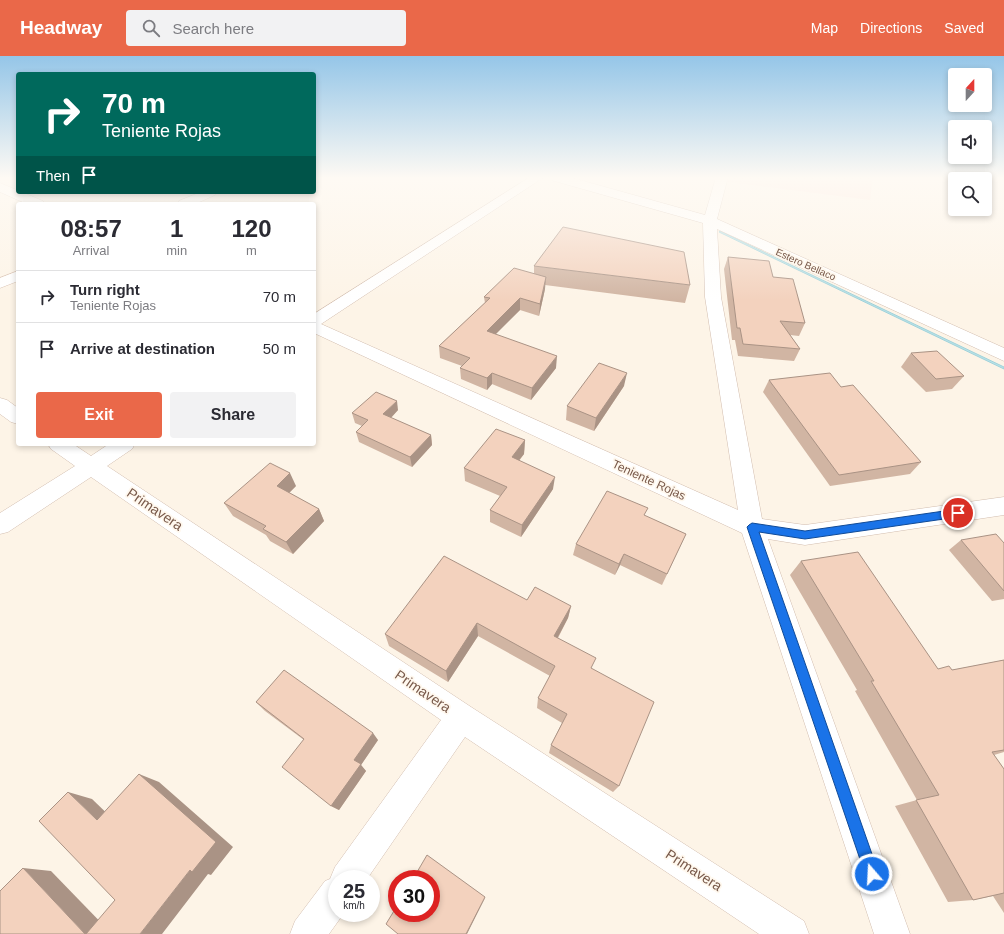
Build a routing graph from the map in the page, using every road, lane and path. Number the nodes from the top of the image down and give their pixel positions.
1 (474, 218) edge
2 (703, 218) edge
3 (710, 220) junction
4 (16, 277) edge
5 (0, 283) edge
6 (316, 320) edge
7 (316, 328) edge
8 (1004, 356) edge
9 (0, 405) edge
10 (16, 416) edge
11 (61, 446) edge
12 (122, 446) edge
13 (91, 466) junction
14 (1004, 506) edge
15 (0, 525) edge
16 (752, 527) junction
17 (461, 717) junction
18 (353, 870) edge
19 (328, 906) edge
20 (308, 934) edge
21 (791, 934) edge
22 (892, 934) edge

1 - 6 street
2 - 3 street, Estero Bellaco
3 - 8 street, Estero Bellaco
3 - 16 street
4 - 5 street
7 - 16 street, Teniente Rojas
9 - 10 street
11 - 13 street, Primavera
12 - 13 street
13 - 15 street
13 - 17 street, Primavera
14 - 16 street, Teniente Rojas
16 - 22 street
17 - 18 street
17 - 21 street, Primavera
19 - 20 street

